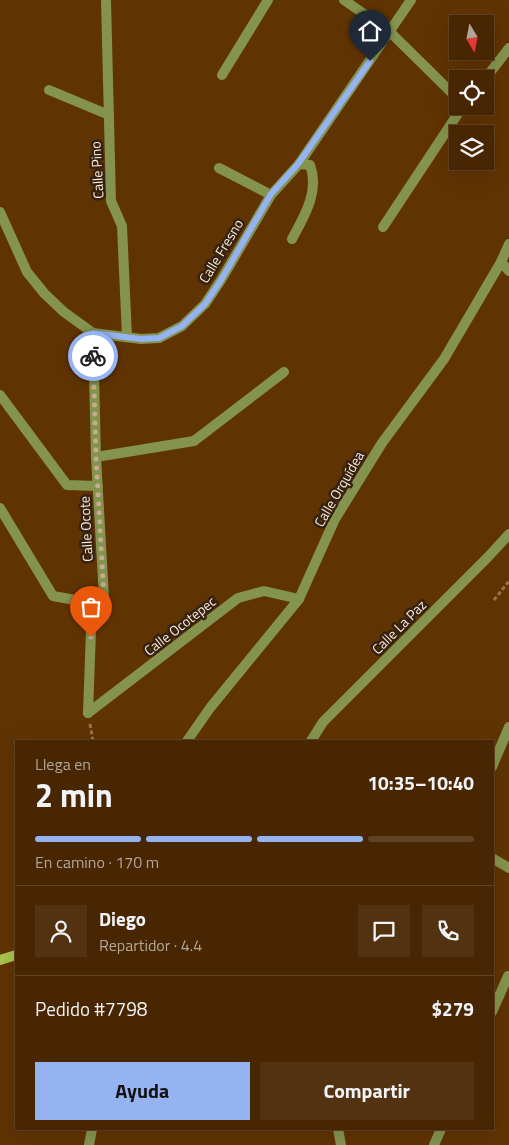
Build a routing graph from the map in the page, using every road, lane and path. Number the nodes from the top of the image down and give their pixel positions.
1 (106, 0) edge
2 (268, 0) edge
3 (344, 0) edge
4 (411, 0) edge
5 (390, 32) junction
6 (509, 48) edge
7 (492, 70) edge
8 (222, 75) dead end
9 (49, 90) dead end
10 (449, 90) edge
11 (109, 115) junction
12 (457, 115) edge
13 (298, 164) junction
14 (219, 168) dead end
15 (271, 194) junction
16 (0, 212) edge
17 (383, 227) dead end
18 (292, 239) dead end
19 (509, 244) edge
20 (501, 262) junction
21 (509, 271) edge
22 (93, 333) junction
23 (127, 338) junction
24 (284, 372) dead end
25 (0, 395) edge
26 (96, 457) junction
27 (98, 486) junction
28 (0, 508) edge
29 (509, 534) edge
30 (509, 581) edge
31 (299, 599) junction
32 (494, 600) dead end
33 (92, 603) junction
34 (509, 727) edge
35 (187, 740) edge
36 (312, 740) edge
37 (494, 762) edge
38 (494, 859) edge
39 (509, 868) edge
40 (15, 955) edge
41 (0, 960) edge
42 (508, 976) edge
43 (494, 1008) edge
44 (92, 1130) edge
45 (338, 1130) edge
46 (347, 1130) edge
47 (441, 1130) edge
48 (341, 1144) edge
49 (89, 1145) edge
50 (434, 1145) edge

1 - 11 street, Calle Pino
2 - 8 street
3 - 5 street
4 - 5 street, Calle Fresno
5 - 10 street
5 - 13 street, Calle Fresno
6 - 7 street
9 - 11 street
11 - 23 street, Calle Pino
12 - 17 street
13 - 15 street, Calle Fresno
13 - 18 street
14 - 15 street
15 - 23 street, Calle Fresno
16 - 22 street, Calle Fresno
19 - 20 street, Calle Orquídea
20 - 21 street
20 - 31 street, Calle Orquídea
22 - 23 street, Calle Fresno
22 - 26 street, Calle Ocote
24 - 26 street
25 - 27 street
26 - 27 street, Calle Ocote
27 - 33 street, Calle Ocote
28 - 33 street
29 - 36 street, Calle La Paz
30 - 32 path
31 - 33 street, Calle Ocotepec
31 - 35 street, Calle Orquídea
34 - 37 street
38 - 39 street
40 - 41 street
42 - 43 street
44 - 49 street
45 - 48 street
46 - 48 street
47 - 50 street

